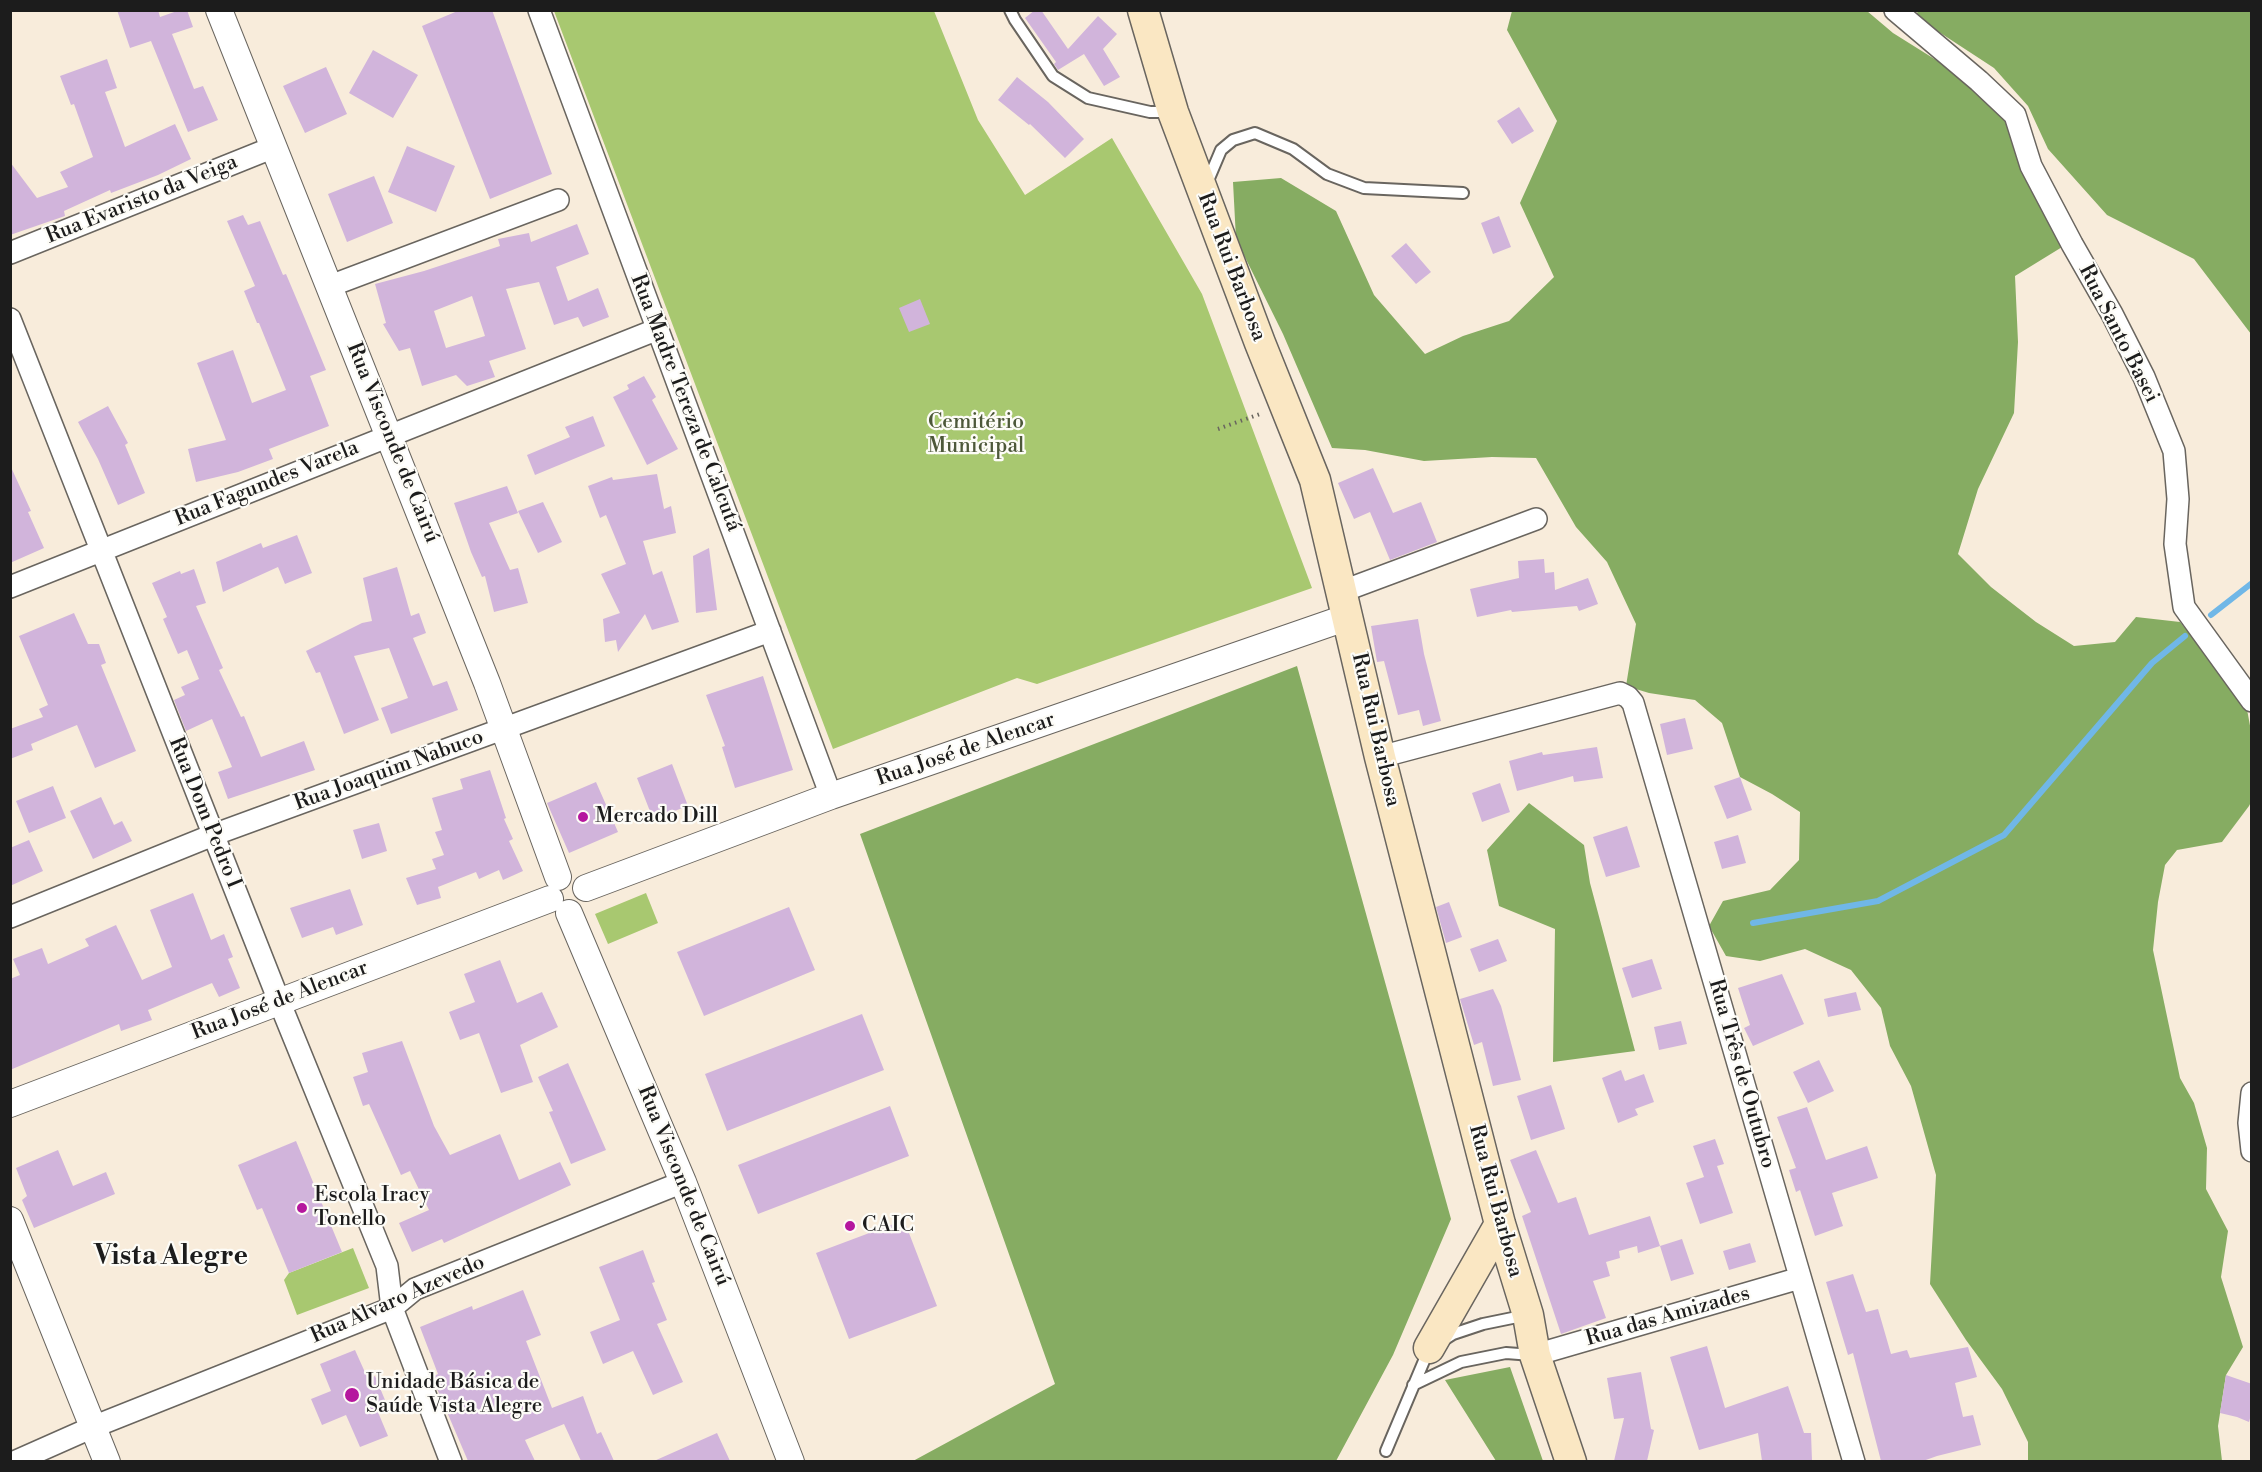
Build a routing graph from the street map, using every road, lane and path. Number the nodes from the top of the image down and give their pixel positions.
1 (219, 10) edge
2 (539, 10) edge
3 (1010, 10) edge
4 (1143, 10) edge
5 (1895, 10) edge
6 (1173, 112) junction
7 (274, 147) junction
8 (1203, 193) junction
9 (1463, 193) dead end
10 (558, 200) dead end
11 (10, 253) edge
12 (330, 286) junction
13 (10, 319) edge
14 (658, 329) junction
15 (1285, 405) junction
16 (1218, 429) dead end
17 (389, 435) junction
18 (1536, 519) dead end
19 (101, 551) junction
20 (10, 587) edge
21 (1346, 604) junction
22 (770, 631) junction
23 (2252, 701) edge
24 (504, 729) junction
25 (1380, 757) junction
26 (831, 796) junction
27 (213, 835) junction
28 (559, 896) junction
29 (10, 917) edge
30 (279, 1001) junction
31 (2252, 1093) edge
32 (10, 1104) edge
33 (2252, 1150) edge
34 (683, 1182) junction
35 (10, 1220) edge
36 (1500, 1224) junction
37 (1800, 1278) junction
38 (392, 1308) junction
39 (1528, 1315) junction
40 (1429, 1348) junction
41 (1535, 1355) junction
42 (1413, 1385) junction
43 (93, 1427) junction
44 (1386, 1451) dead end
45 (14, 1461) edge
46 (107, 1461) edge
47 (450, 1461) edge
48 (792, 1461) edge
49 (1571, 1461) edge
50 (1854, 1461) edge

1 - 7 street, Rua Visconde de Cairú
2 - 14 street, Rua Madre Tereza de Calcutá
3 - 6 lane
4 - 6 main road, Rua Rui Barbosa
5 - 23 street, Rua Santo Basei
6 - 8 main road, Rua Rui Barbosa
7 - 11 street, Rua Evaristo da Veiga
7 - 12 street, Rua Visconde de Cairú
8 - 9 lane
8 - 15 main road, Rua Rui Barbosa
10 - 12 street
12 - 17 street, Rua Visconde de Cairú
13 - 19 street, Rua Dom Pedro I
14 - 17 street, Rua Fagundes Varela
14 - 22 street, Rua Madre Tereza de Calcutá
15 - 16 path
15 - 21 main road, Rua Rui Barbosa
17 - 19 street, Rua Fagundes Varela
17 - 24 street, Rua Visconde de Cairú
18 - 21 street, Rua José de Alencar
19 - 20 street, Rua Fagundes Varela
19 - 27 street, Rua Dom Pedro I
21 - 25 main road, Rua Rui Barbosa
21 - 26 street, Rua José de Alencar
22 - 24 street, Rua Joaquim Nabuco
22 - 26 street, Rua Madre Tereza de Calcutá
24 - 27 street, Rua Joaquim Nabuco
24 - 28 street, Rua Visconde de Cairú
25 - 36 main road, Rua Rui Barbosa
25 - 37 street, Rua Três de Outubro
26 - 28 street, Rua José de Alencar
27 - 29 street, Rua Joaquim Nabuco
27 - 30 street, Rua Dom Pedro I
28 - 30 street, Rua José de Alencar
28 - 34 street, Rua Visconde de Cairú
30 - 32 street, Rua José de Alencar
30 - 38 street, Rua Dom Pedro I
31 - 33 street
34 - 38 street, Rua Alvaro Azevedo
34 - 48 street, Rua Visconde de Cairú
35 - 43 street
36 - 39 main road, Rua Rui Barbosa
36 - 40 main road
37 - 41 street, Rua das Amizades
37 - 50 street, Rua Três de Outubro
38 - 43 street, Rua Alvaro Azevedo
38 - 47 street, Rua Dom Pedro I
39 - 40 lane
39 - 41 main road, Rua Rui Barbosa
40 - 42 lane
41 - 42 lane
41 - 49 main road, Rua Rui Barbosa
42 - 44 lane
43 - 45 street, Rua Alvaro Azevedo
43 - 46 street

